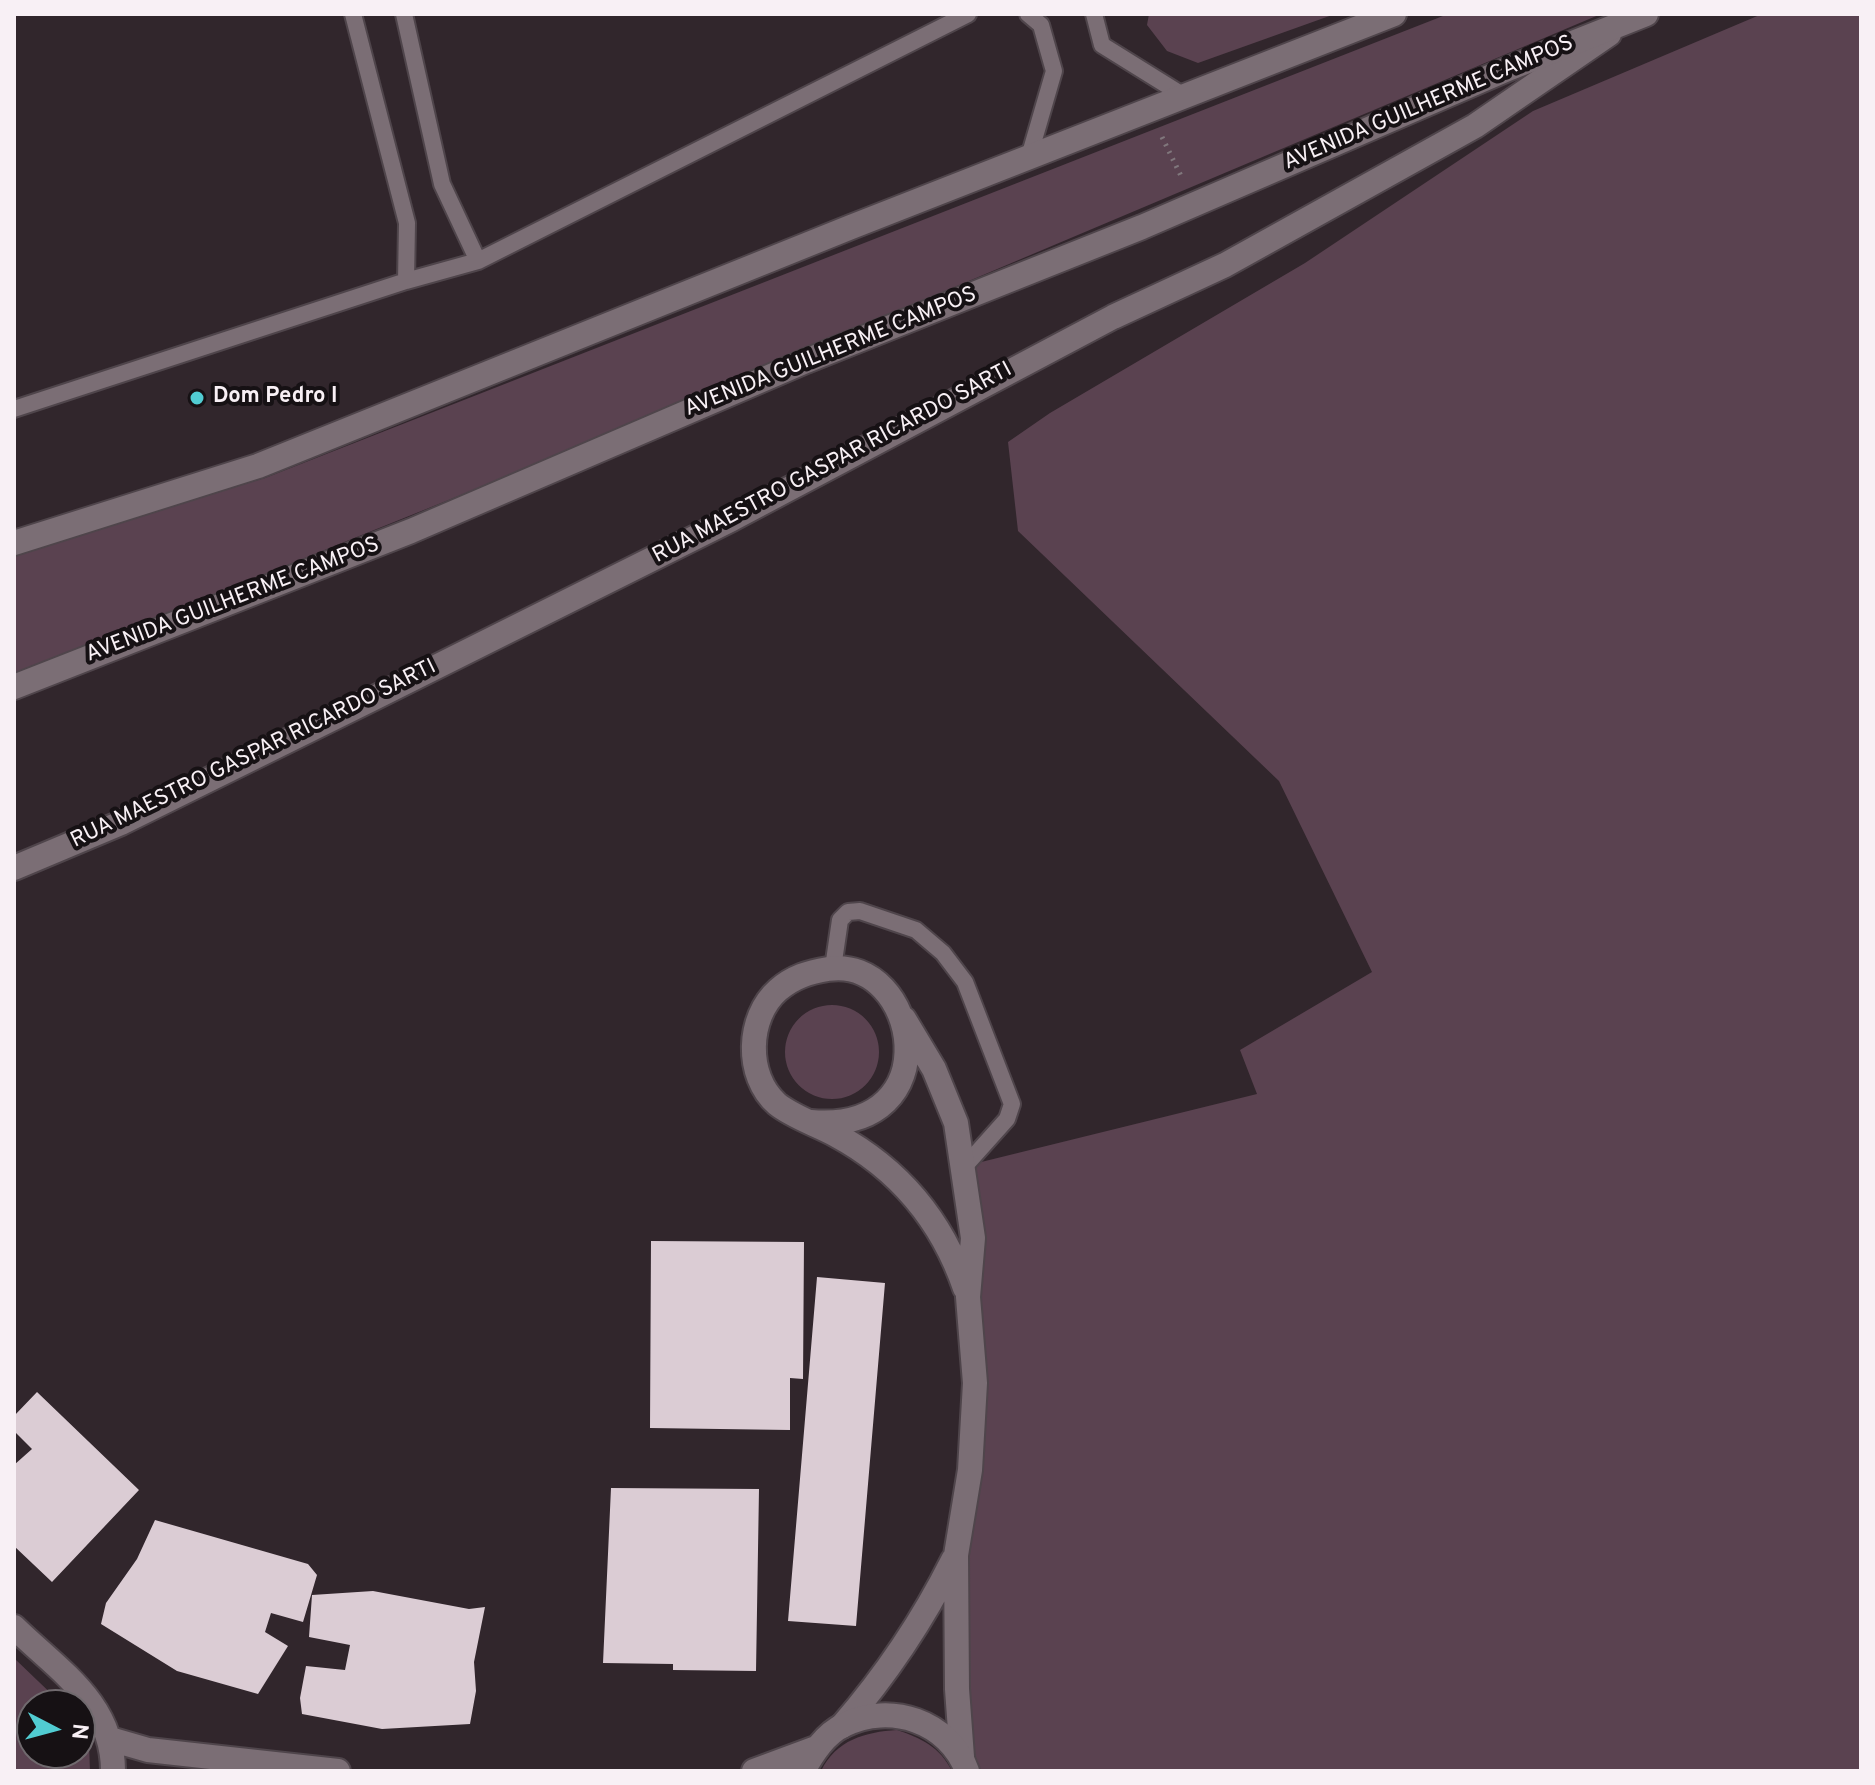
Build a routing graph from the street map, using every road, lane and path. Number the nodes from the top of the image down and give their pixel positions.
1 (353, 14) edge
2 (404, 14) edge
3 (968, 14) edge
4 (1028, 14) edge
5 (1094, 14) edge
6 (1394, 14) edge
7 (1638, 17) edge
8 (1184, 96) junction
9 (1029, 157) junction
10 (478, 261) junction
11 (406, 281) junction
12 (14, 409) edge
13 (14, 543) edge
14 (14, 687) edge
15 (14, 868) edge
16 (833, 968) junction
17 (904, 1019) junction
18 (811, 1122) junction
19 (965, 1166) junction
20 (968, 1297) junction
21 (956, 1555) junction
22 (14, 1627) edge
23 (842, 1726) junction
24 (110, 1739) junction
25 (816, 1748) junction
26 (965, 1764) edge
27 (113, 1771) edge
28 (338, 1771) edge
29 (754, 1771) edge
30 (803, 1771) edge

1 - 11 lane
2 - 10 lane
3 - 10 lane
4 - 9 lane
5 - 8 lane
6 - 8 street
7 - 14 street, AVENIDA GUILHERME CAMPOS
7 - 15 street, RUA MAESTRO GASPAR RICARDO SARTI
8 - 9 street
9 - 13 street
10 - 11 lane
11 - 12 lane
16 - 17 street
16 - 18 street
16 - 19 lane
17 - 18 street
17 - 19 street
18 - 20 street
19 - 20 street
20 - 21 street
21 - 23 street
21 - 26 street
22 - 24 street
23 - 25 street
23 - 26 street
24 - 27 street
24 - 28 street
25 - 29 street
25 - 30 street

